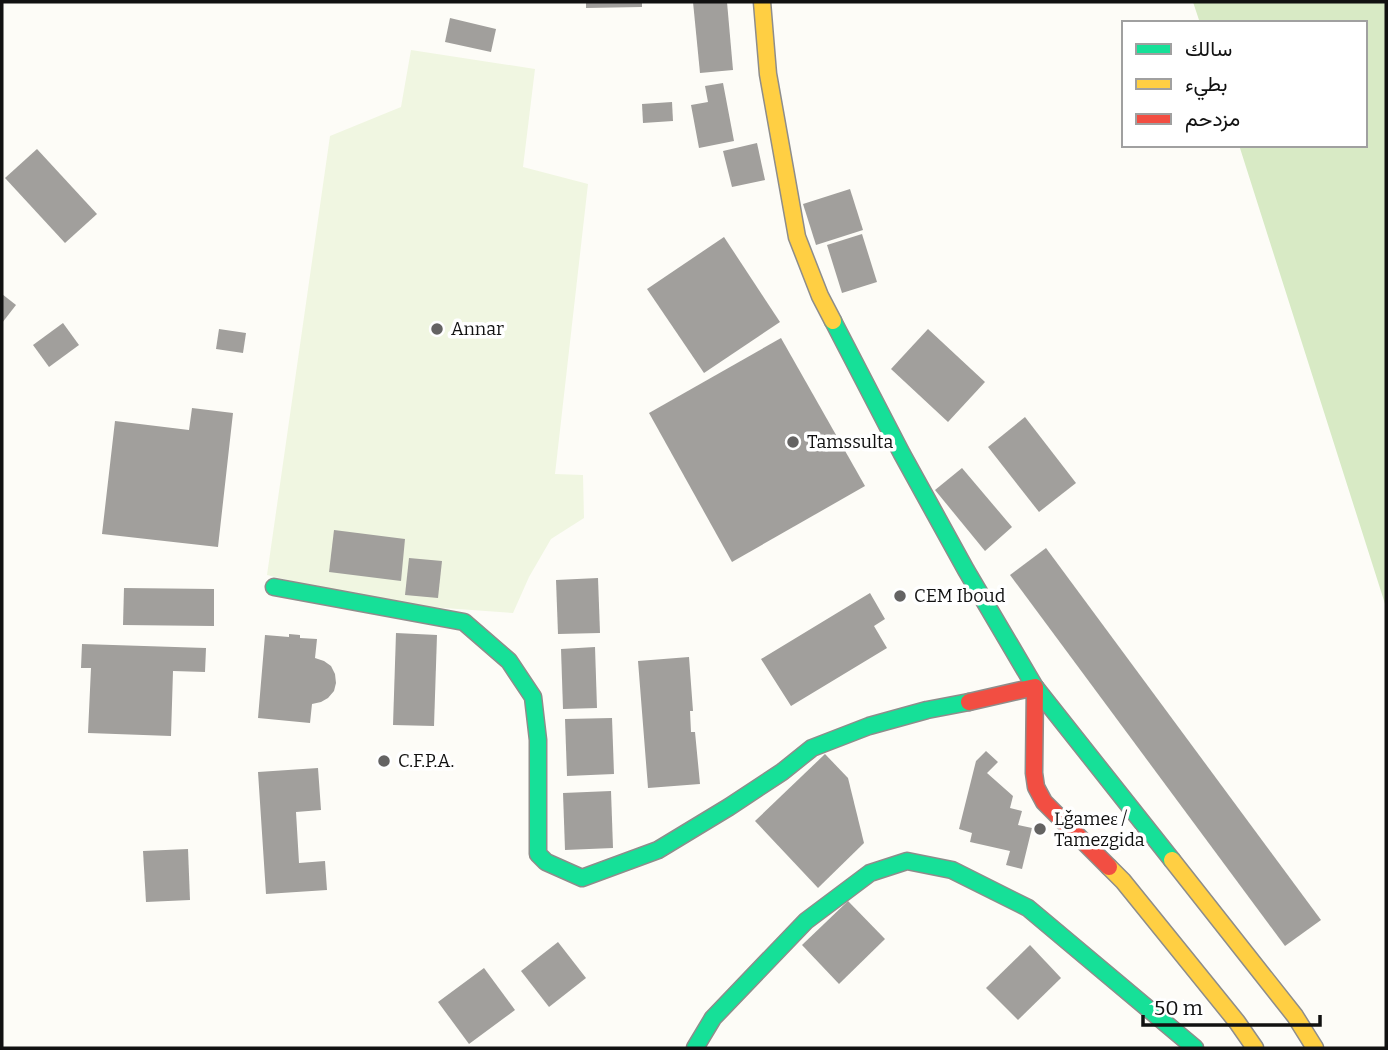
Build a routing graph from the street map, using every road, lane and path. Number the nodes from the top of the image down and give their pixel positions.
1 (762, 2) edge
2 (274, 587) dead end
3 (1035, 687) junction
4 (695, 1048) edge
5 (1195, 1048) edge
6 (1255, 1048) edge
7 (1315, 1048) edge

1 - 3 street
2 - 3 street
3 - 6 street
3 - 7 street
4 - 5 street

